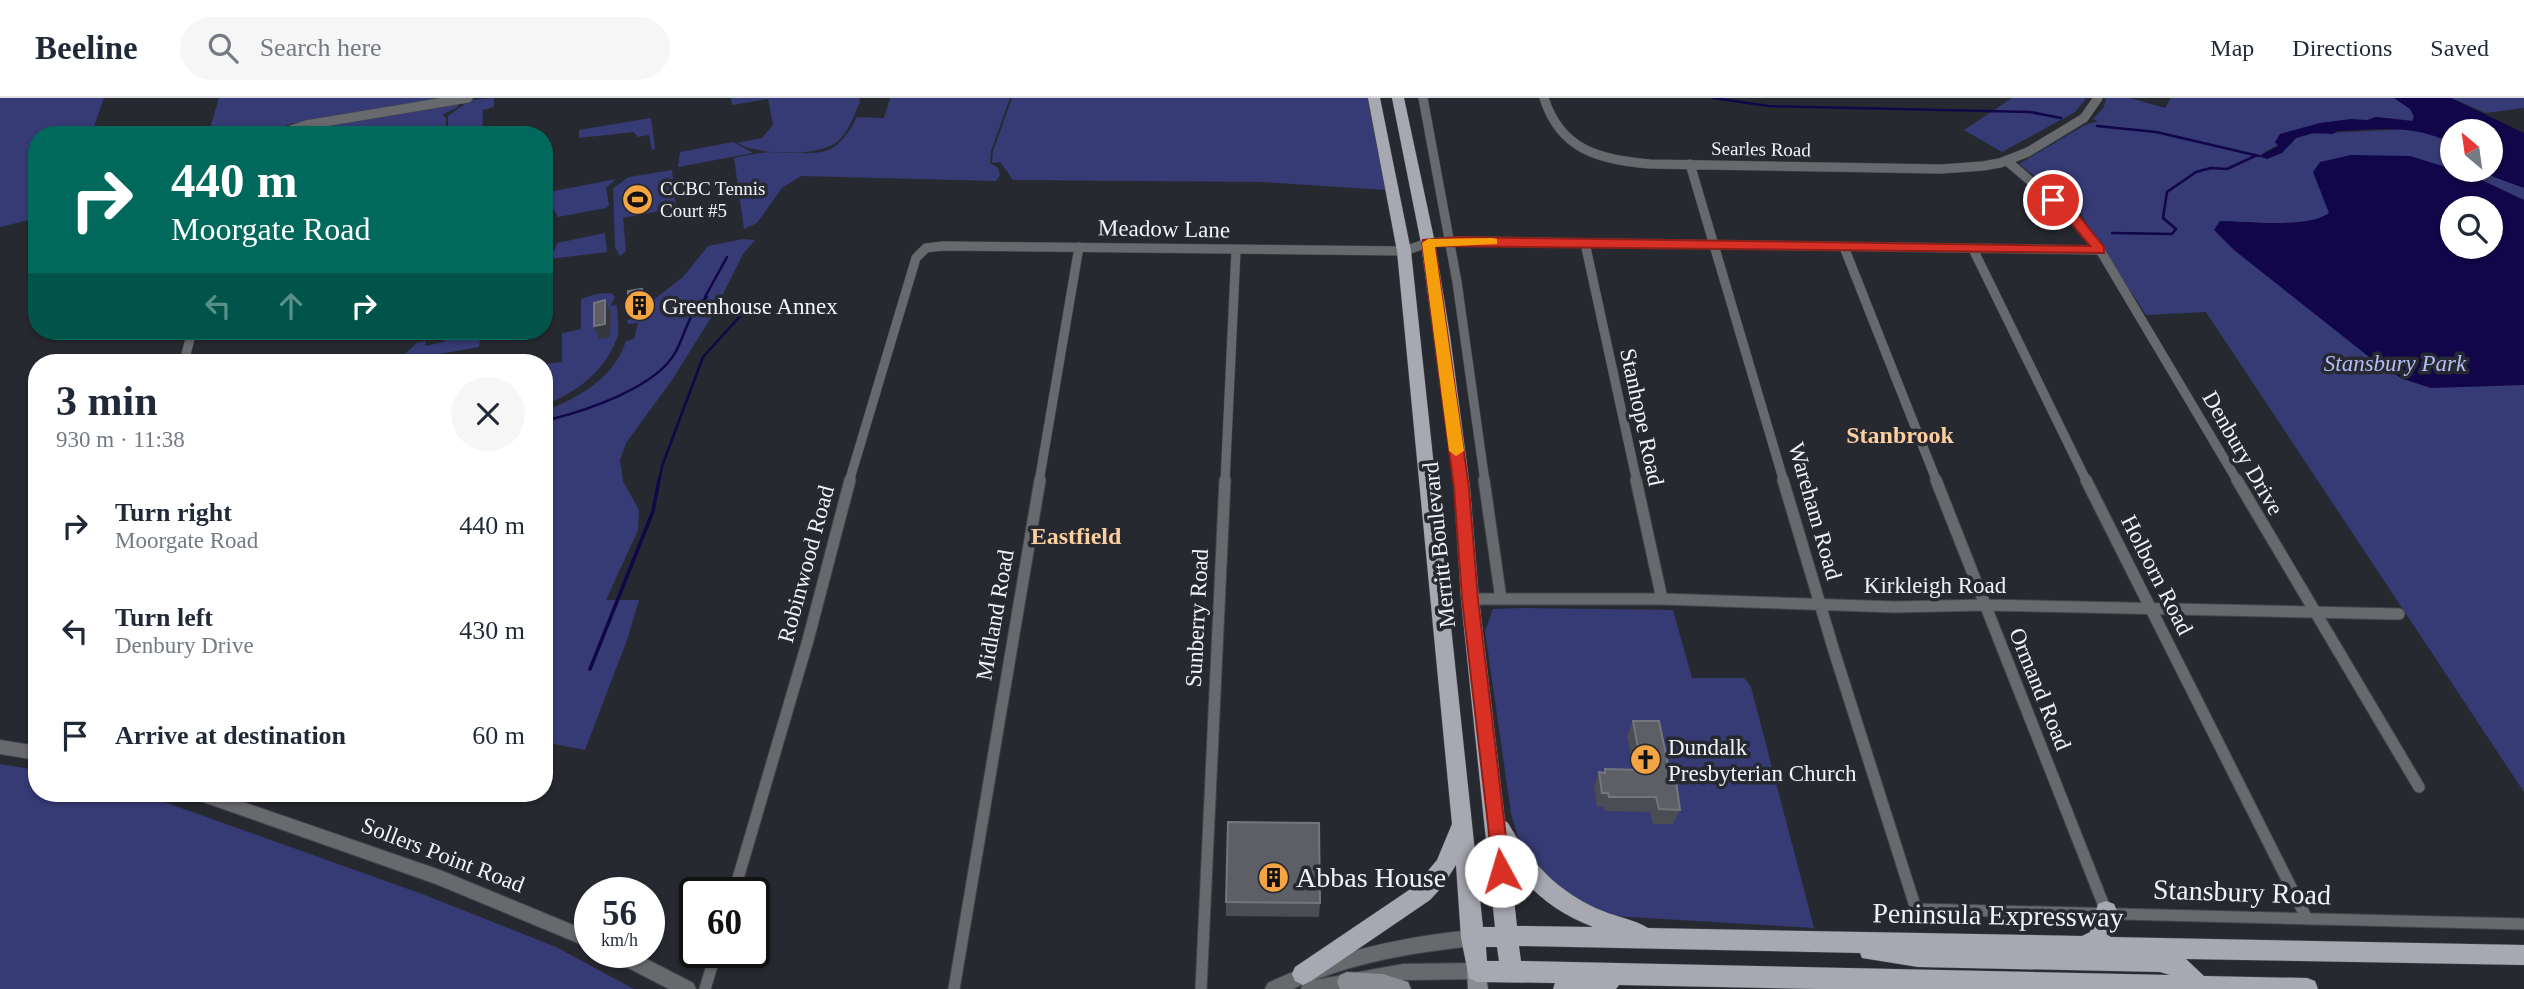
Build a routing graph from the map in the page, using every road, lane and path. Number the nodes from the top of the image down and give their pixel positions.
1 (468, 98) edge
2 (1374, 98) edge
3 (1398, 98) edge
4 (1423, 98) edge
5 (1544, 98) edge
6 (2098, 98) edge
7 (303, 126) edge
8 (2007, 161) junction
9 (1690, 164) junction
10 (1450, 241) junction
11 (1428, 243) junction
12 (1585, 243) junction
13 (1714, 245) junction
14 (1079, 247) junction
15 (1844, 247) junction
16 (924, 249) joint
17 (1973, 249) junction
18 (1236, 250) junction
19 (2100, 250) junction
20 (1404, 251) junction
21 (1470, 599) junction
22 (1501, 599) junction
23 (1662, 599) junction
24 (1821, 605) junction
25 (1984, 606) junction
26 (2151, 609) junction
27 (2315, 613) junction
28 (2399, 614) dead end
29 (0, 747) edge
30 (28, 748) edge
31 (2419, 787) dead end
32 (224, 802) edge
33 (1459, 810) junction
34 (1495, 817) junction
35 (738, 877) edge
36 (1916, 909) joint
37 (2106, 911) junction
38 (2307, 919) junction
39 (2524, 924) edge
40 (574, 933) edge
41 (1508, 936) junction
42 (1472, 938) junction
43 (1661, 940) junction
44 (1817, 942) junction
45 (2086, 946) junction
46 (2524, 955) edge
47 (646, 968) edge
48 (711, 968) edge
49 (1652, 973) junction
50 (1477, 980) edge
51 (1511, 980) edge
52 (1307, 982) edge
53 (1347, 982) junction
54 (2199, 986) junction
55 (687, 989) edge
56 (705, 989) edge
57 (954, 989) edge
58 (1200, 989) edge
59 (1274, 989) edge
60 (1401, 989) edge
61 (1564, 989) edge
62 (2306, 989) edge

1 - 7 street
2 - 20 main road, Merritt Boulevard
3 - 11 main road, Merritt Boulevard
4 - 10 street
5 - 9 street, Searles Road
6 - 8 street, Searles Road
8 - 9 street, Searles Road
8 - 19 street, Denbury Drive
9 - 13 street, Wareham Road
10 - 11 street, Meadow Lane
10 - 12 street, Meadow Lane
10 - 22 street
11 - 20 street, Meadow Lane
11 - 21 main road, Merritt Boulevard
12 - 13 street, Meadow Lane
12 - 23 street, Stanhope Road
13 - 15 street, Meadow Lane
13 - 24 street, Wareham Road
14 - 16 street, Meadow Lane
14 - 18 street, Meadow Lane
14 - 57 street, Midland Road
15 - 17 street, Meadow Lane
15 - 25 street, Ormand Road
16 - 35 street, Robinwood Road
17 - 19 street, Meadow Lane
17 - 26 street, Holborn Road
18 - 20 street, Meadow Lane
18 - 58 street, Sunberry Road
19 - 27 street, Denbury Drive
20 - 33 main road, Merritt Boulevard
21 - 22 street, Kirkleigh Road
21 - 34 main road, Merritt Boulevard
22 - 23 street, Kirkleigh Road
23 - 24 street, Kirkleigh Road
24 - 25 street, Kirkleigh Road
24 - 36 street, Wareham Road
25 - 26 street, Kirkleigh Road
25 - 37 street, Ormand Road
26 - 27 street, Kirkleigh Road
26 - 38 street, Holborn Road
27 - 28 street, Kirkleigh Road
27 - 31 street, Denbury Drive
29 - 30 street
32 - 40 street, Sollers Point Road
33 - 42 main road, Merritt Boulevard
33 - 52 main road
34 - 41 main road, Merritt Boulevard
34 - 43 main road
36 - 37 street, Stansbury Road
37 - 38 street, Stansbury Road
37 - 45 main road
38 - 39 street, Stansbury Road
41 - 42 main road, Peninsula Expressway
41 - 43 main road, Peninsula Expressway
41 - 51 main road, Merritt Boulevard
42 - 50 main road, Merritt Boulevard
42 - 52 street
43 - 44 main road, Peninsula Expressway
44 - 45 main road, Peninsula Expressway
44 - 54 main road
45 - 46 main road, Peninsula Expressway
47 - 55 street
48 - 56 street
49 - 51 main road
49 - 54 main road
49 - 61 main road
50 - 51 main road
50 - 53 street
52 - 53 street
52 - 59 street
53 - 60 main road
54 - 62 main road

